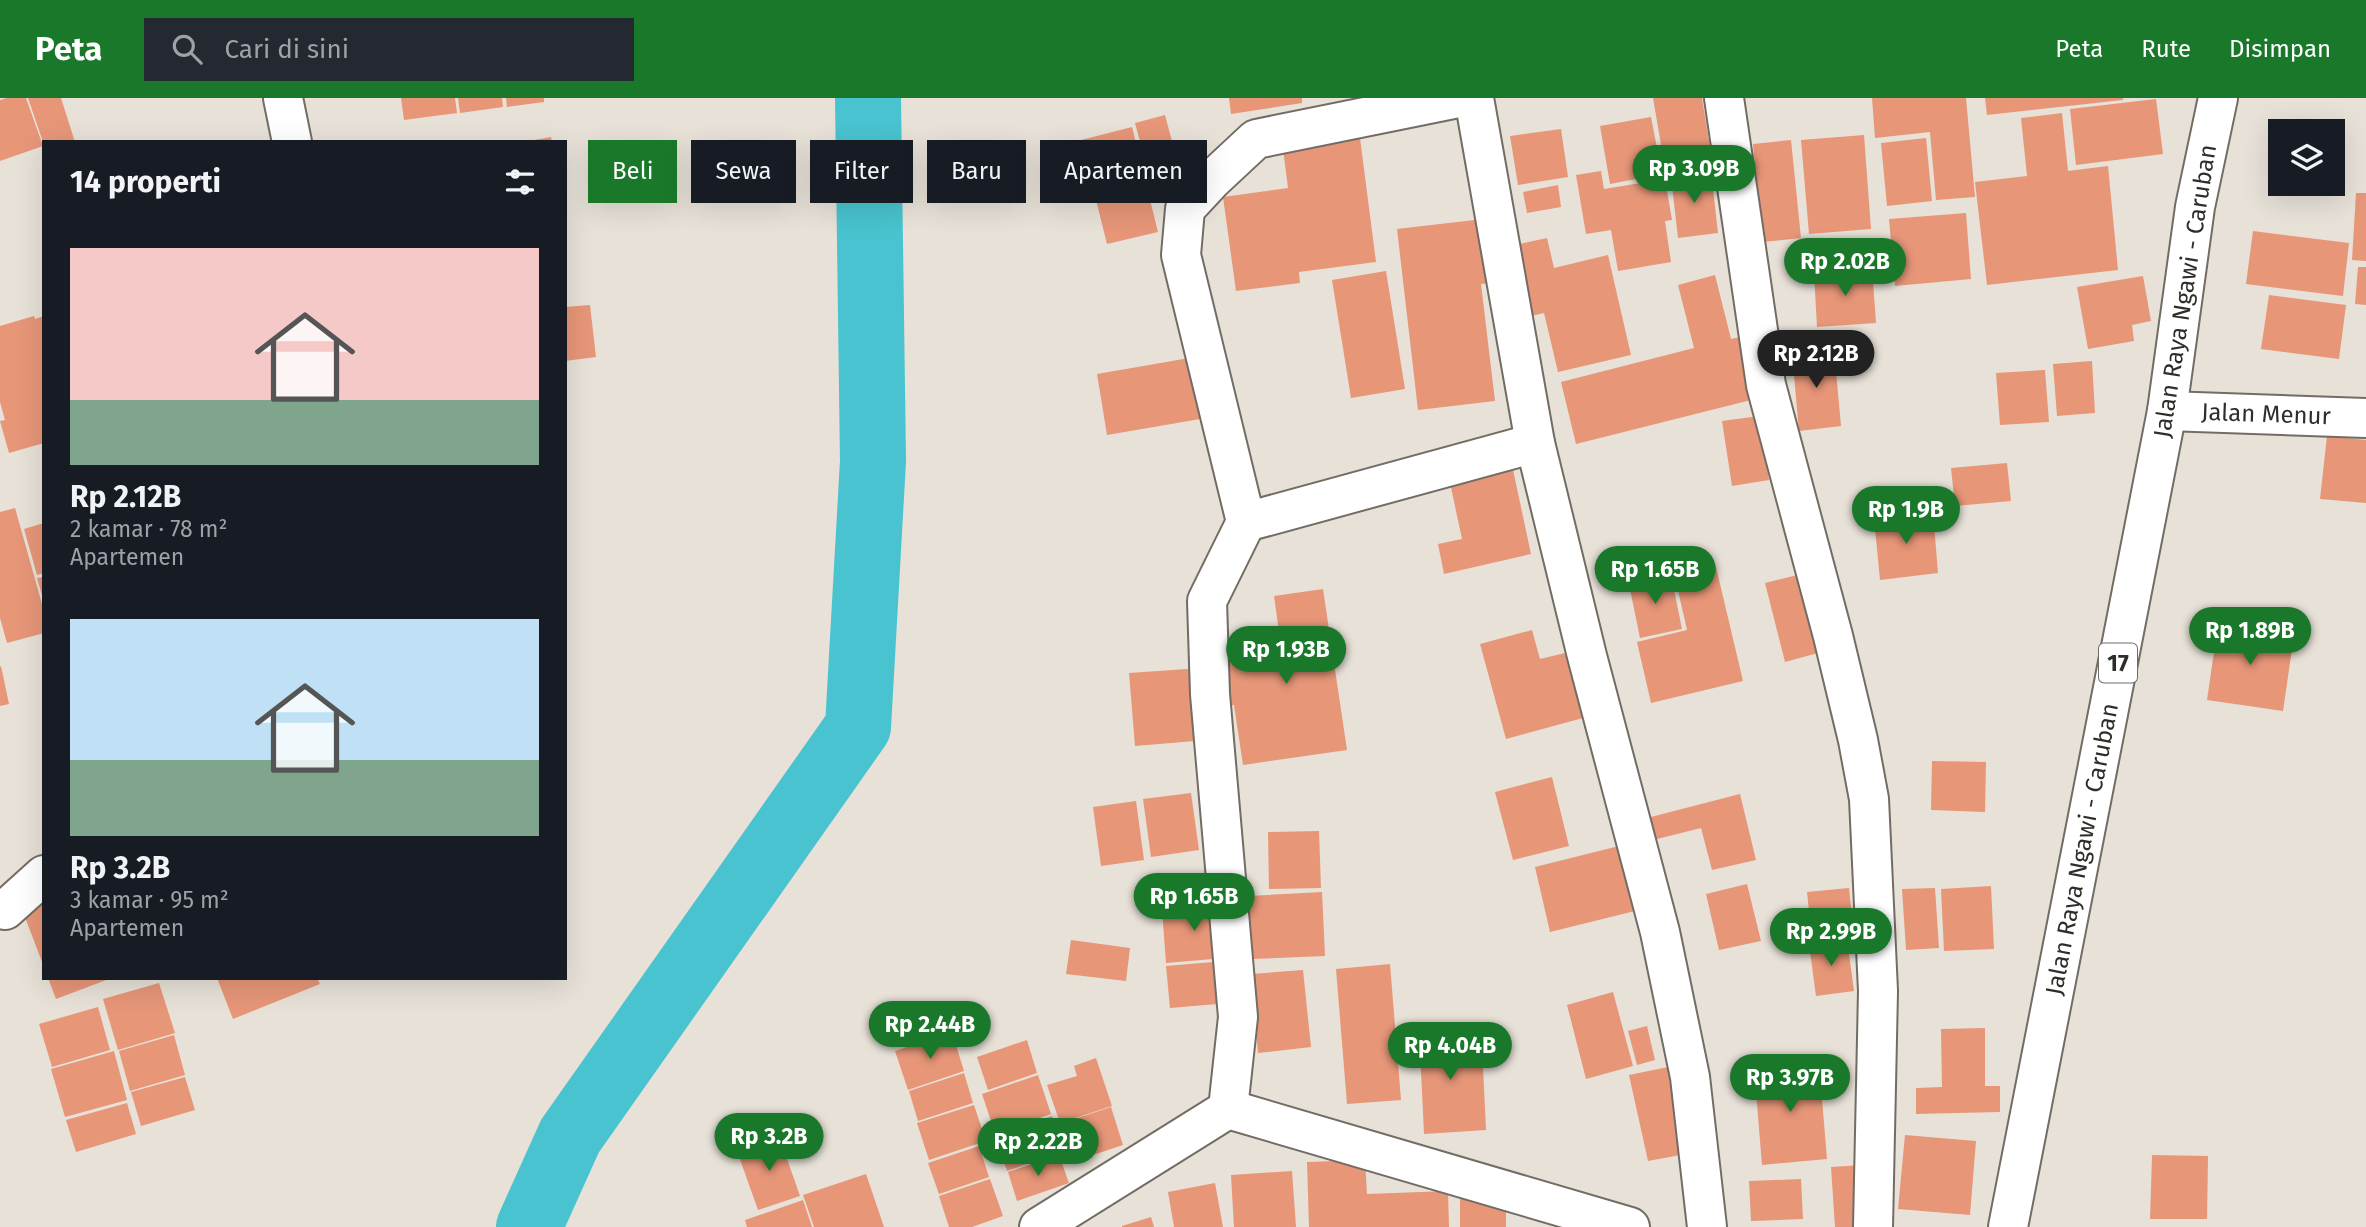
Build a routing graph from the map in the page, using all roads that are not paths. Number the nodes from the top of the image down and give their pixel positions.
1 (284, 98) edge
2 (1459, 98) edge
3 (1474, 98) edge
4 (1724, 98) edge
5 (2218, 98) edge
6 (292, 140) edge
7 (2167, 411) junction
8 (2366, 418) edge
9 (1535, 443) junction
10 (1246, 522) junction
11 (42, 877) edge
12 (5, 911) dead end
13 (1228, 1110) junction
14 (1039, 1227) edge
15 (1630, 1227) edge
16 (1707, 1227) edge
17 (1872, 1227) edge
18 (2008, 1227) edge

1 - 6 main road
2 - 10 main road
3 - 9 main road
4 - 17 main road
5 - 7 main road, Jalan Raya Ngawi - Caruban / 17
7 - 8 main road, Jalan Menur
7 - 18 main road, Jalan Raya Ngawi - Caruban / 17
9 - 10 main road
9 - 16 main road
10 - 13 main road
11 - 12 main road
13 - 14 main road
13 - 15 main road

